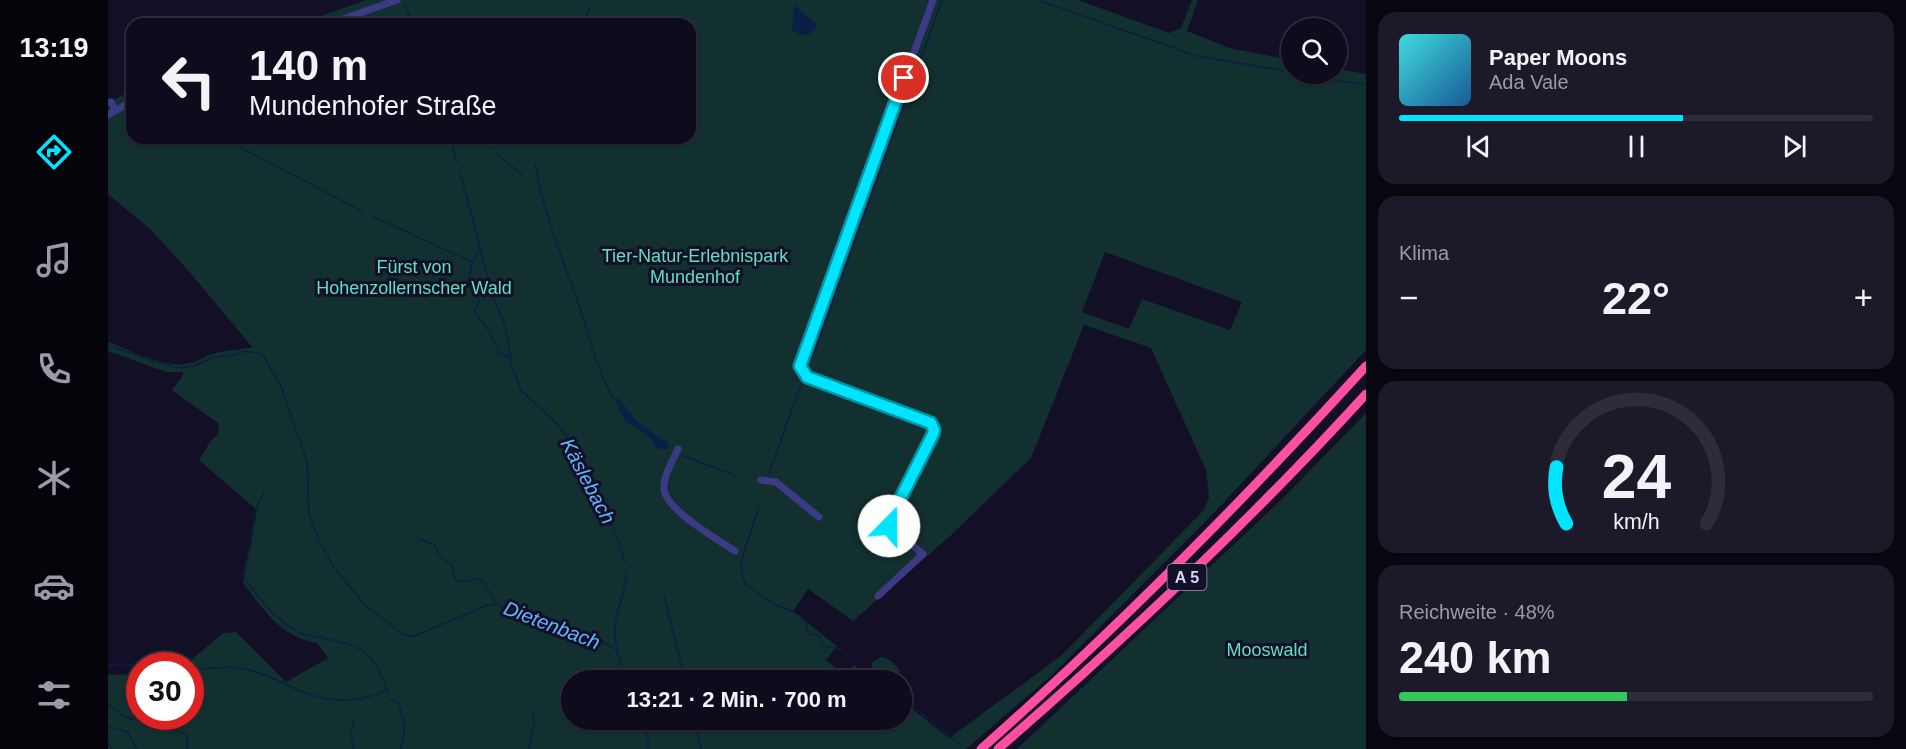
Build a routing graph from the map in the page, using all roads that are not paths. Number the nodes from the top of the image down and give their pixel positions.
1 (397, 0) edge
2 (933, 0) edge
3 (346, 18) edge
4 (111, 102) dead end
5 (126, 104) edge
6 (111, 112) edge
7 (1366, 366) edge
8 (1366, 394) edge
9 (678, 449) dead end
10 (761, 480) dead end
11 (819, 517) dead end
12 (735, 551) dead end
13 (878, 596) dead end
14 (981, 749) edge
15 (998, 749) edge

1 - 3 street
2 - 13 street
4 - 6 street
5 - 6 street
7 - 14 highway, A 5
8 - 15 highway, A 5
9 - 12 street
10 - 11 street

